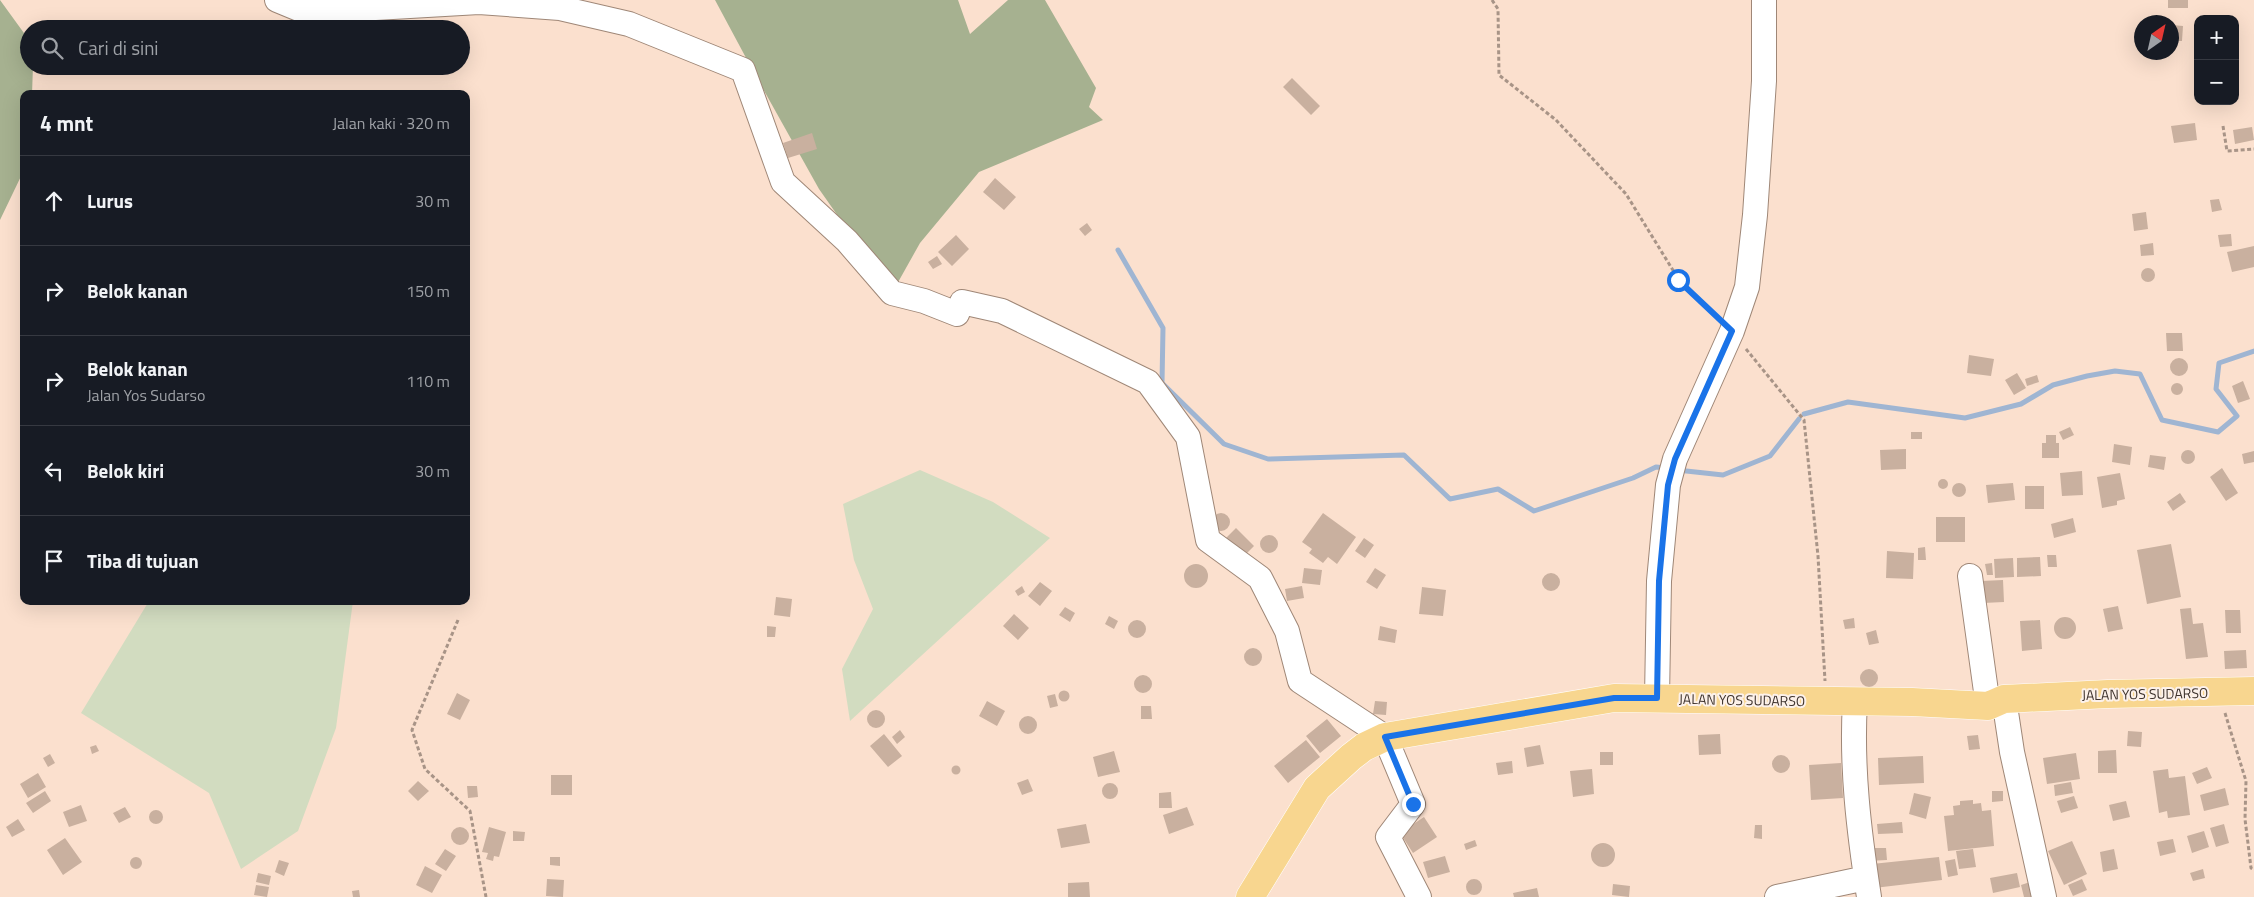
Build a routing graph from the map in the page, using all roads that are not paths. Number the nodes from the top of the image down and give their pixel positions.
1 (276, 0) edge
2 (1764, 0) edge
3 (1970, 576) dead end
4 (2254, 691) edge
5 (1657, 698) junction
6 (1855, 702) junction
7 (1996, 702) junction
8 (1385, 737) junction
9 (1867, 888) edge
10 (1250, 897) edge
11 (1419, 897) edge
12 (1777, 897) edge
13 (2044, 897) edge

1 - 8 street
2 - 5 street
3 - 7 street
4 - 7 main road, JALAN YOS SUDARSO
5 - 6 main road, JALAN YOS SUDARSO
5 - 8 main road, JALAN YOS SUDARSO
6 - 7 main road, JALAN YOS SUDARSO
6 - 9 street
7 - 13 street
8 - 10 main road, JALAN YOS SUDARSO
8 - 11 street
9 - 12 street

